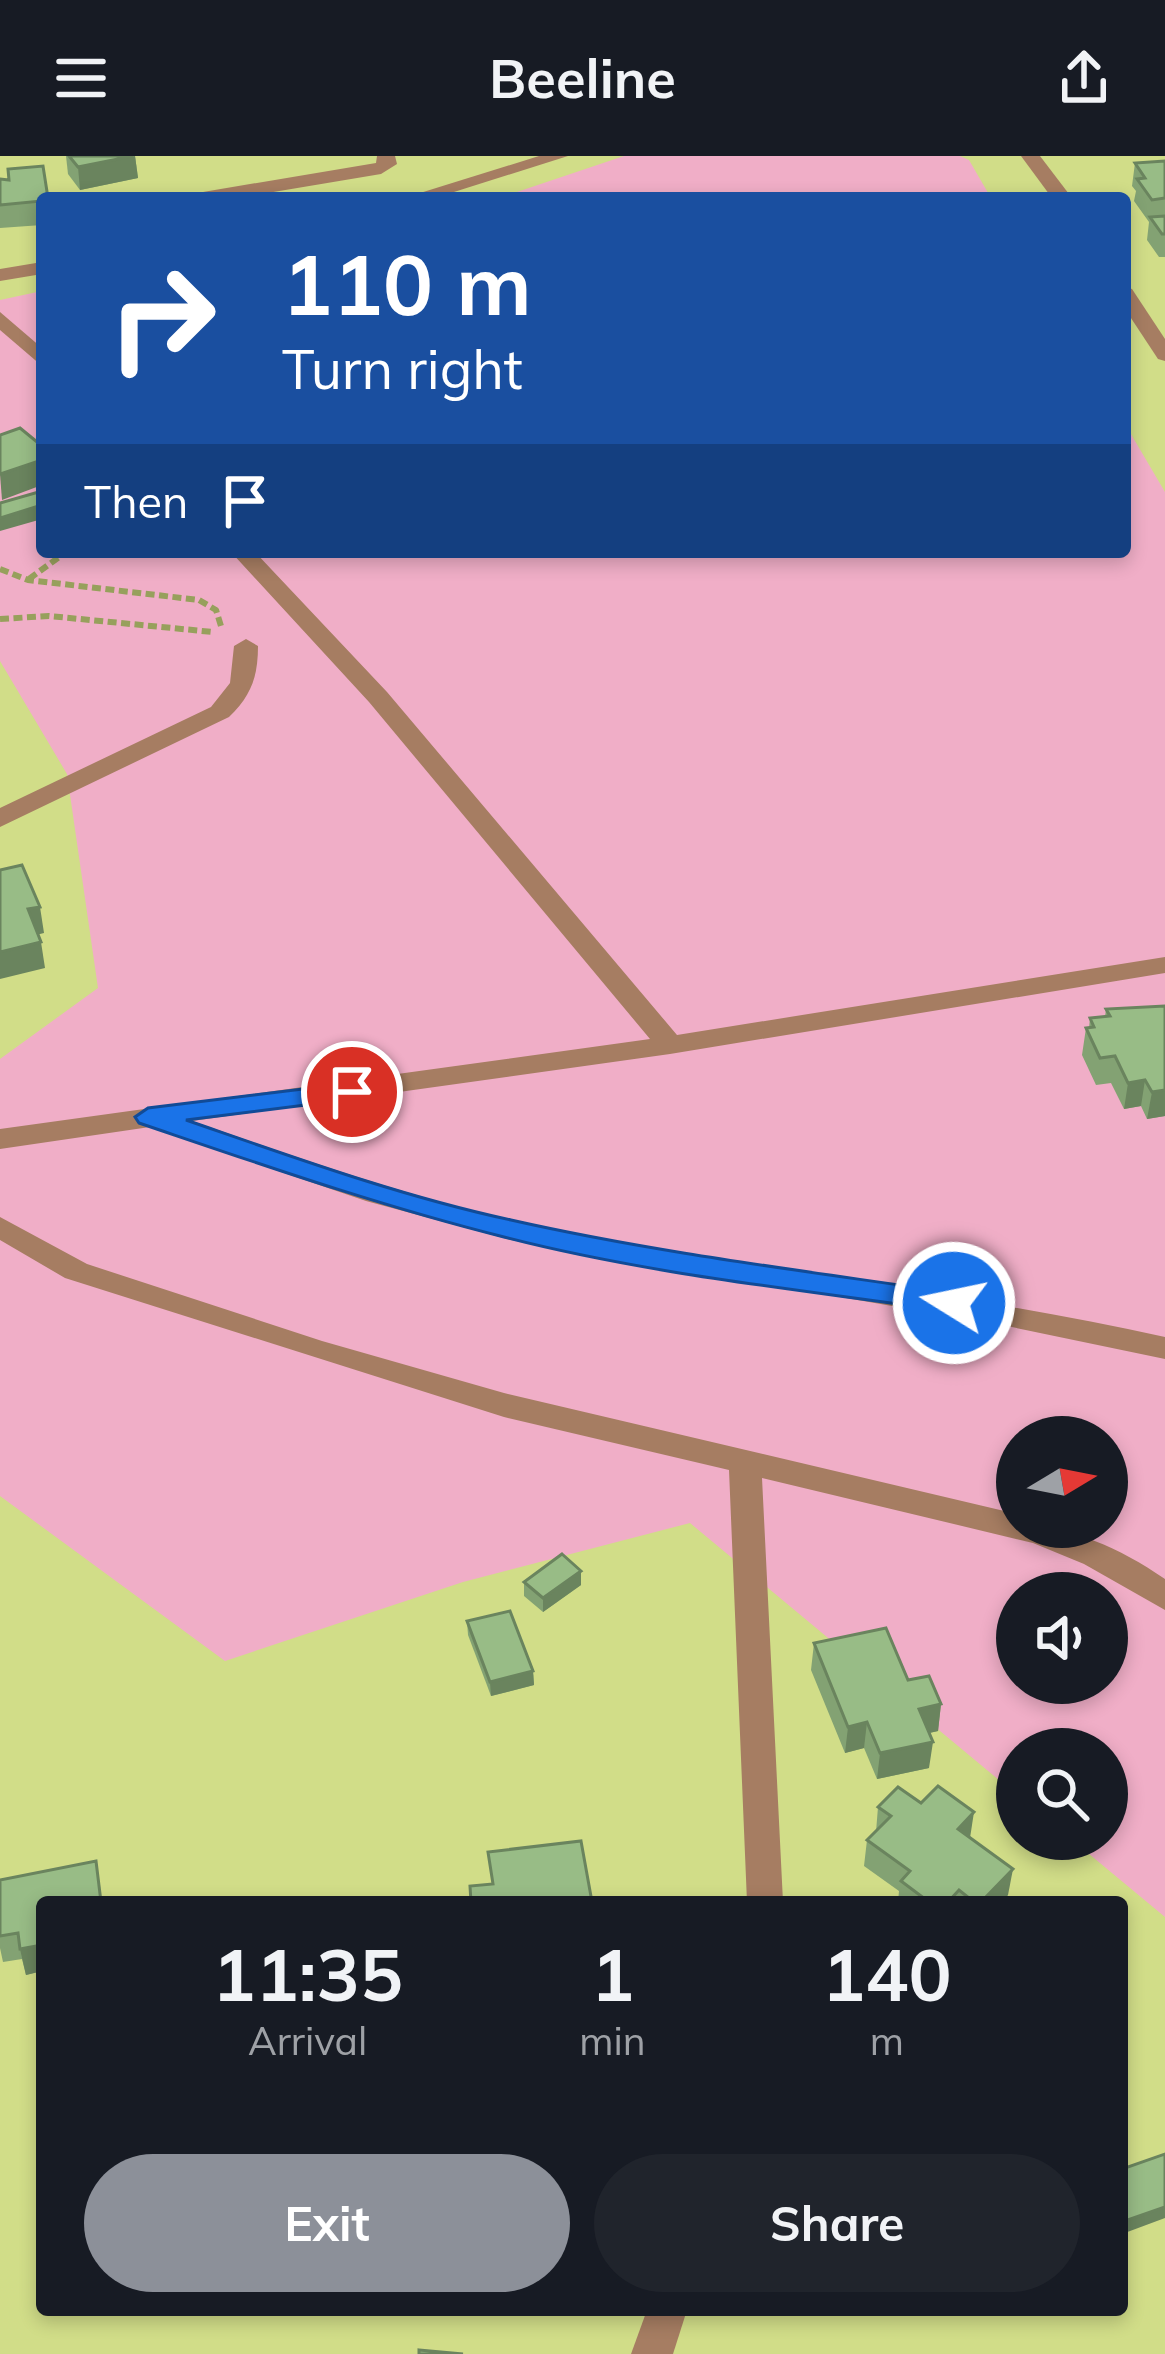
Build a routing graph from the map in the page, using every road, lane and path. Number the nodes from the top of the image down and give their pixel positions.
1 (386, 156) edge
2 (559, 156) edge
3 (1035, 157) edge
4 (238, 192) edge
5 (435, 192) edge
6 (1058, 192) edge
7 (36, 269) edge
8 (0, 275) edge
9 (1131, 302) edge
10 (0, 318) edge
11 (36, 353) edge
12 (1165, 355) edge
13 (58, 558) edge
14 (247, 558) edge
15 (0, 569) edge
16 (28, 580) junction
17 (0, 619) edge
18 (246, 646) dead end
19 (0, 819) edge
20 (1165, 965) edge
21 (670, 1046) junction
22 (148, 1117) junction
23 (0, 1139) edge
24 (0, 1227) edge
25 (1165, 1348) edge
26 (745, 1459) junction
27 (996, 1521) edge
28 (1080, 1548) edge
29 (1165, 1597) edge
30 (765, 1896) edge
31 (666, 2316) edge
32 (652, 2354) edge

1 - 4 street
2 - 5 street
3 - 6 street
7 - 8 street
9 - 12 street
10 - 11 street
13 - 16 path
14 - 21 street
15 - 16 path
16 - 17 path
18 - 19 street
20 - 21 street
21 - 22 street
22 - 23 street
22 - 25 street
24 - 26 street
26 - 27 street
26 - 30 street
28 - 29 street
31 - 32 street

